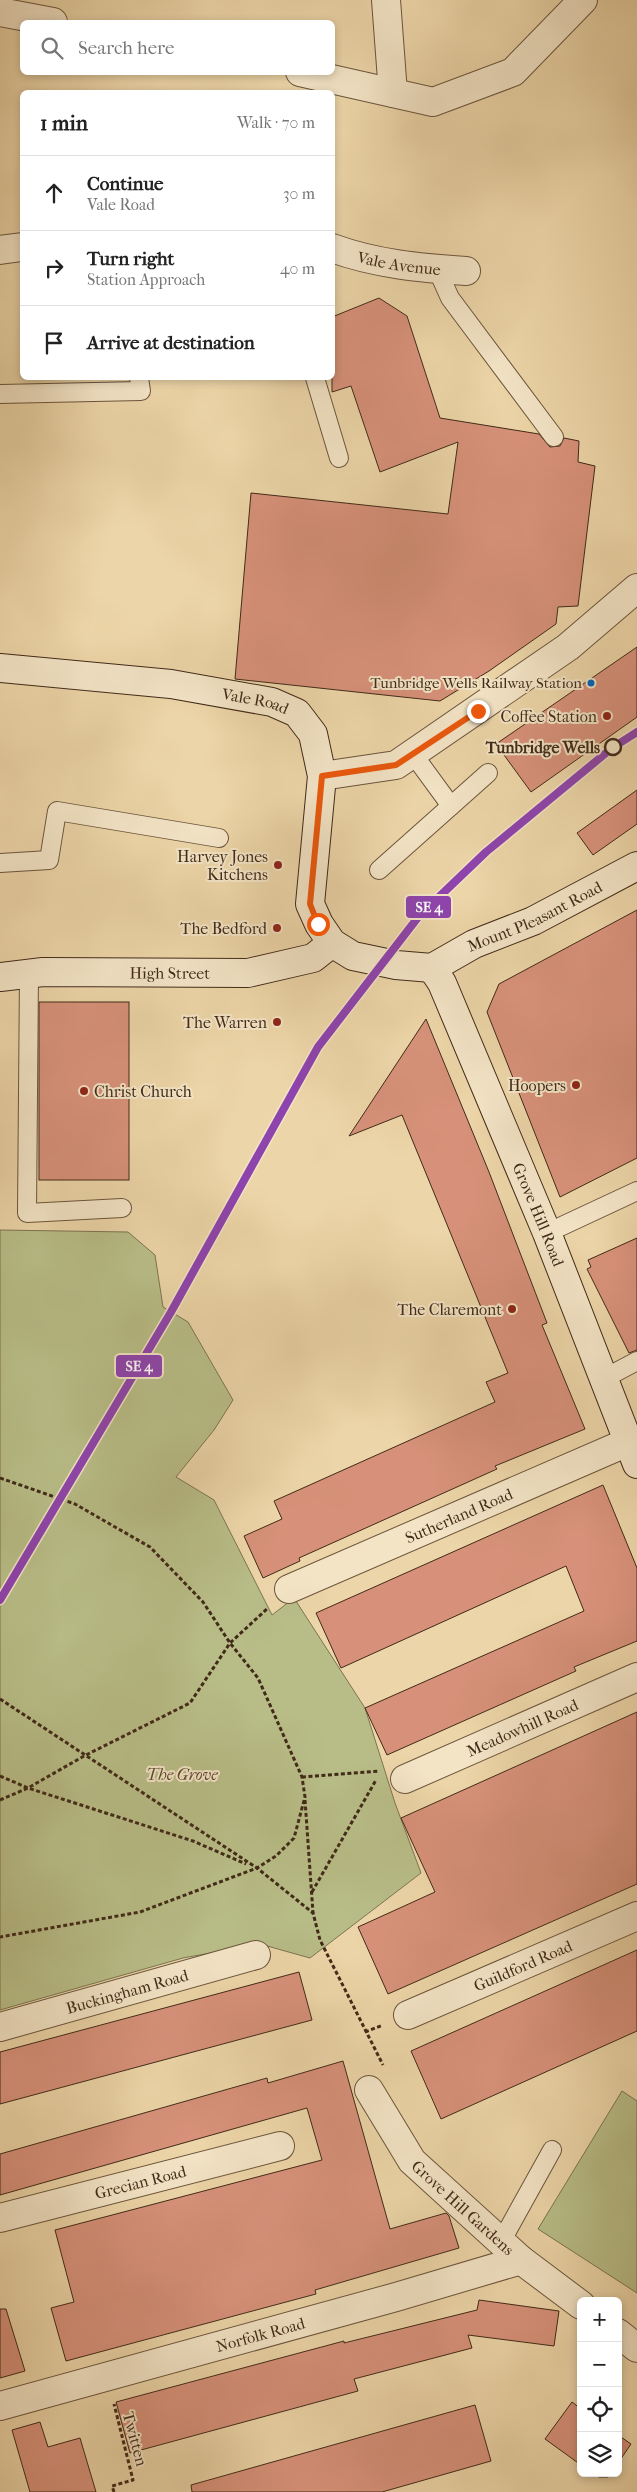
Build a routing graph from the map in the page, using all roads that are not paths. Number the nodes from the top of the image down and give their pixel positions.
1 (386, 0) edge
2 (583, 0) edge
3 (0, 12) edge
4 (42, 20) edge
5 (313, 75) edge
6 (393, 93) junction
7 (20, 247) edge
8 (335, 249) edge
9 (0, 250) edge
10 (437, 269) junction
11 (466, 271) dead end
12 (138, 380) edge
13 (316, 380) edge
14 (0, 394) edge
15 (554, 437) dead end
16 (339, 458) dead end
17 (637, 588) edge
18 (0, 668) edge
19 (413, 754) junction
20 (488, 773) dead end
21 (322, 776) junction
22 (450, 806) junction
23 (220, 838) dead end
24 (0, 862) edge
25 (637, 866) edge
26 (379, 870) dead end
27 (332, 943) junction
28 (432, 968) junction
29 (29, 974) junction
30 (0, 977) edge
31 (637, 1190) edge
32 (122, 1208) dead end
33 (547, 1233) junction
34 (637, 1361) edge
35 (605, 1378) junction
36 (633, 1453) edge
37 (289, 1590) road end
38 (637, 1677) edge
39 (405, 1779) dead end
40 (637, 1916) edge
41 (256, 1955) dead end
42 (408, 2015) dead end
43 (0, 2027) edge
44 (369, 2090) dead end
45 (280, 2146) dead end
46 (552, 2150) dead end
47 (0, 2218) edge
48 (511, 2251) junction
49 (577, 2302) edge
50 (622, 2337) edge
51 (637, 2348) edge
52 (0, 2406) edge

1 - 6 street
2 - 6 street
3 - 4 street
5 - 6 street
7 - 9 street
8 - 10 street, Vale Avenue
10 - 11 street, Vale Avenue
10 - 15 lane
12 - 14 lane
13 - 16 lane
17 - 19 street
18 - 21 street, Vale Road
19 - 21 street
19 - 22 lane
20 - 22 lane
21 - 27 street, Vale Road
22 - 26 lane
23 - 24 lane
25 - 28 street, Mount Pleasant Road
27 - 28 street
27 - 29 street, High Street
28 - 33 street, Grove Hill Road
29 - 30 street, High Street
29 - 32 lane
31 - 33 lane
33 - 35 street, Grove Hill Road
34 - 35 lane
35 - 36 street, Grove Hill Road
36 - 37 street, Sutherland Road
38 - 39 street, Meadowhill Road
40 - 42 street, Guildford Road
41 - 43 street, Buckingham Road
44 - 48 street, Grove Hill Gardens
45 - 47 street, Grecian Road
46 - 48 lane
48 - 49 street, Grove Hill Gardens
48 - 52 street, Norfolk Road
50 - 51 street

